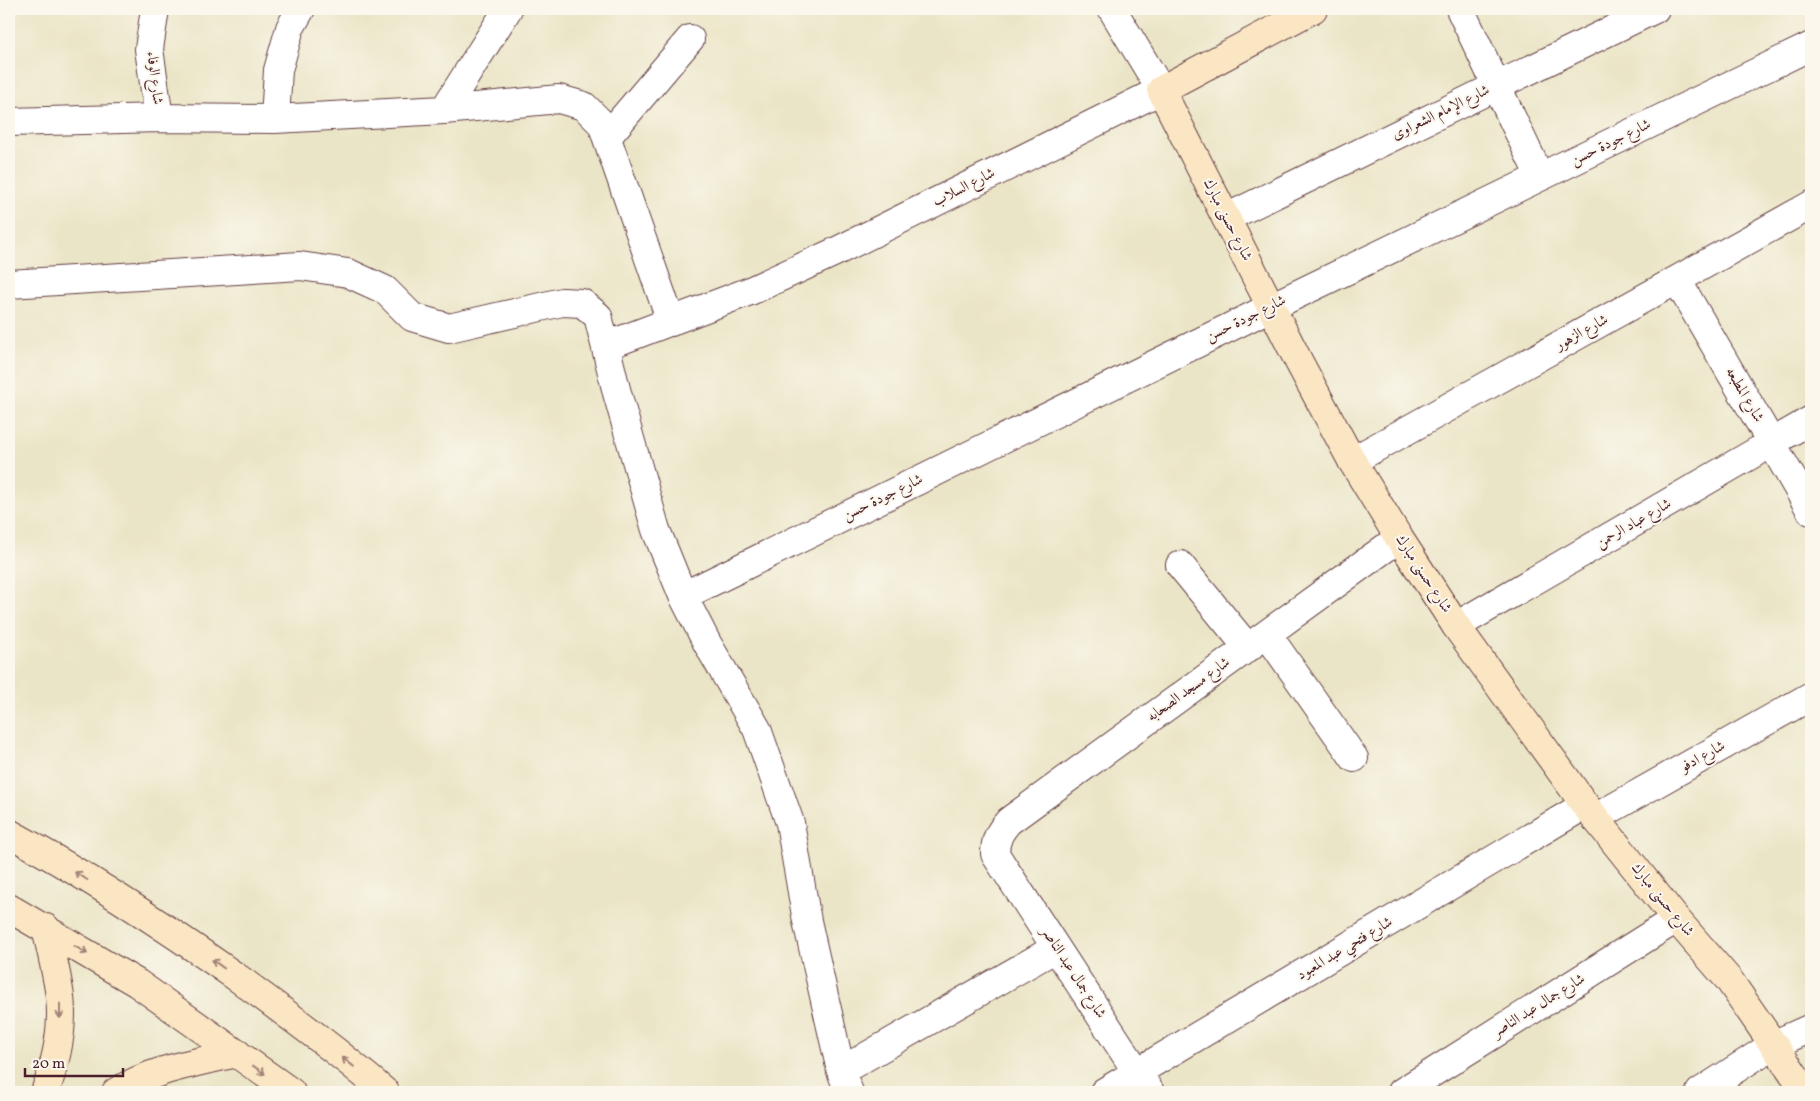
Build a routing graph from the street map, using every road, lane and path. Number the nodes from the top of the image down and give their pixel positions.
1 (155, 9) edge
2 (301, 9) edge
3 (508, 9) edge
4 (1112, 9) edge
5 (1313, 9) edge
6 (1460, 9) edge
7 (1655, 9) edge
8 (690, 39) dead end
9 (1811, 46) edge
10 (1496, 86) junction
11 (1161, 90) junction
12 (444, 110) junction
13 (159, 118) junction
14 (275, 119) junction
15 (9, 122) edge
16 (607, 137) junction
17 (1540, 177) junction
18 (1811, 205) edge
19 (1226, 218) junction
20 (1677, 280) junction
21 (9, 284) edge
22 (1271, 307) junction
23 (671, 322) junction
24 (606, 346) junction
25 (1811, 420) edge
26 (1772, 444) junction
27 (1352, 461) junction
28 (1811, 511) edge
29 (1400, 538) junction
30 (1180, 566) dead end
31 (683, 596) junction
32 (1456, 626) junction
33 (1257, 641) junction
34 (1811, 696) edge
35 (1354, 758) dead end
36 (1590, 812) junction
37 (9, 833) edge
38 (995, 854) joint
39 (9, 908) edge
40 (1676, 919) junction
41 (46, 928) junction
42 (1056, 948) junction
43 (1811, 1028) edge
44 (1773, 1045) junction
45 (237, 1054) junction
46 (845, 1082) edge
47 (1144, 1083) edge
48 (45, 1092) edge
49 (116, 1092) edge
50 (291, 1092) edge
51 (385, 1092) edge
52 (1104, 1092) edge
53 (1402, 1092) edge
54 (1700, 1092) edge
55 (1806, 1092) edge

1 - 13 street, شارع الوفاء
2 - 14 street
3 - 12 street
4 - 11 street, شارع حسنى مبارك
5 - 11 street, شارع السلاب
6 - 10 street
7 - 10 street, شارع الإمام الشعراوى
8 - 16 street
9 - 17 street, شارع جودة حسن
10 - 17 street
10 - 19 street, شارع الإمام الشعراوى
11 - 19 street, شارع حسنى مبارك
11 - 23 street, شارع السلاب
12 - 14 street
12 - 16 street
13 - 14 street
13 - 15 street
16 - 23 street
17 - 22 street, شارع جودة حسن
18 - 20 street, شارع الزهور
19 - 22 street, شارع حسنى مبارك
20 - 26 street, شارع المطبعه
20 - 27 street, شارع الزهور
21 - 24 street
22 - 27 street, شارع حسنى مبارك
22 - 31 street, شارع جودة حسن
23 - 24 street, شارع السلاب
24 - 31 street
25 - 26 street, شارع عباد الرحمن
26 - 28 street, شارع المطبعه
26 - 32 street, شارع عباد الرحمن
27 - 29 street, شارع حسنى مبارك
29 - 32 street, شارع حسنى مبارك
29 - 33 street, شارع مسجد الصحابه
30 - 33 street
31 - 46 street
32 - 36 street, شارع حسنى مبارك
33 - 35 street
33 - 38 street, شارع مسجد الصحابه
34 - 36 street, شارع ادفو
36 - 40 street, شارع حسنى مبارك
36 - 47 street, شارع فتحي عبد المعبود
51 -> 37 street
38 - 42 street, شارع جمال عبد الناصر
39 - 41 street
40 - 44 street, شارع حسنى مبارك
40 - 53 street, شارع جمال عبد الناصر
41 -> 45 street
41 -> 48 street
42 - 46 street
42 - 47 street, شارع جمال عبد الناصر
43 - 44 street
44 - 54 street
44 - 55 street, شارع حسنى مبارك
45 - 49 street
45 -> 50 street
47 - 52 street, شارع فتحي عبد المعبود

